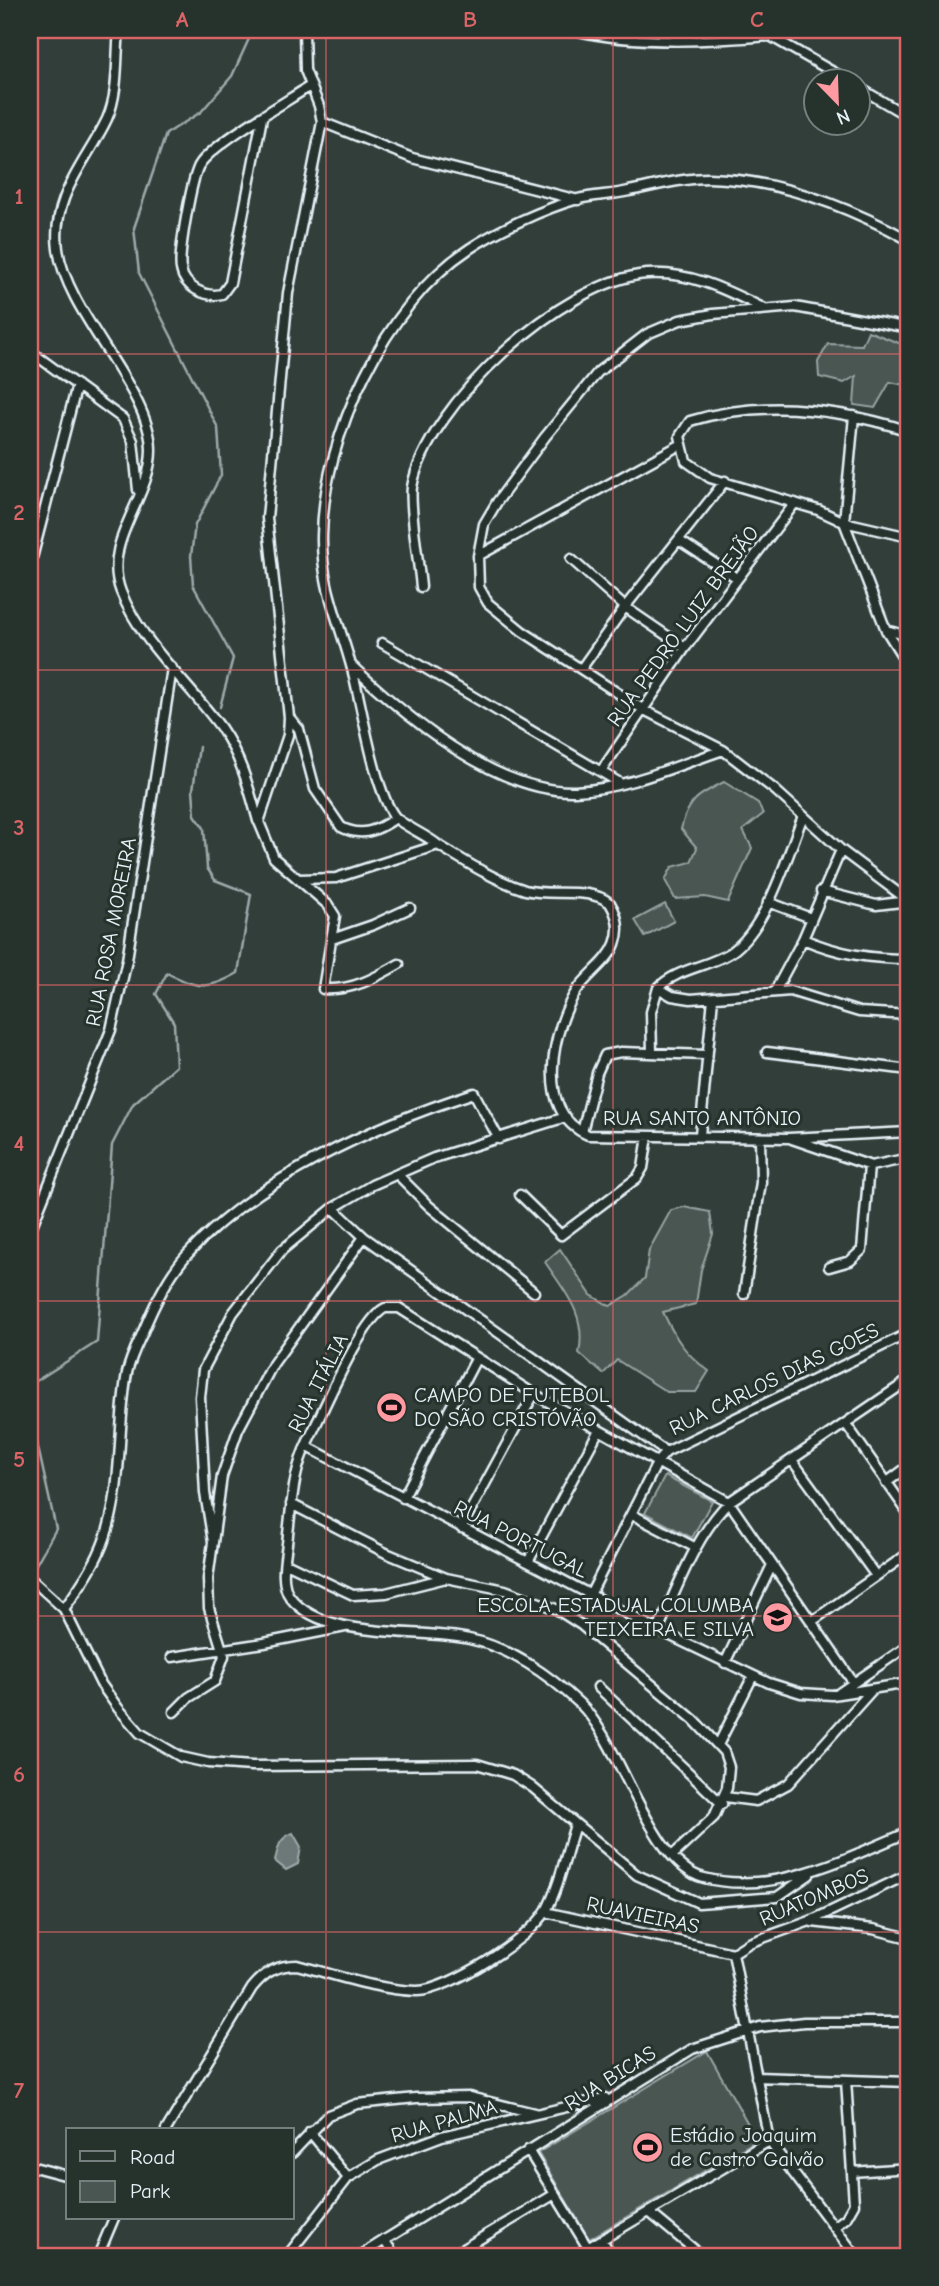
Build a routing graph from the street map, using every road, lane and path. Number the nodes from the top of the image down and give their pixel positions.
1 (119, 30) edge
2 (304, 30) edge
3 (575, 30) edge
4 (826, 30) edge
5 (592, 32) edge
6 (772, 37) junction
7 (823, 66) edge
8 (310, 86) junction
9 (872, 96) edge
10 (909, 117) edge
11 (261, 118) junction
12 (322, 122) junction
13 (578, 200) junction
14 (909, 240) edge
15 (766, 309) junction
16 (909, 328) edge
17 (30, 351) edge
18 (77, 385) junction
19 (854, 416) junction
20 (909, 431) edge
21 (680, 445) junction
22 (725, 481) junction
23 (138, 493) junction
24 (795, 503) junction
25 (844, 522) junction
26 (909, 537) edge
27 (680, 541) junction
28 (478, 556) junction
29 (571, 559) dead end
30 (30, 566) edge
31 (737, 578) junction
32 (421, 587) dead end
33 (625, 607) junction
34 (887, 630) junction
35 (909, 636) edge
36 (382, 643) dead end
37 (685, 648) junction
38 (352, 666) junction
39 (909, 667) edge
40 (172, 668) junction
41 (581, 669) junction
42 (644, 710) junction
43 (289, 717) junction
44 (723, 751) junction
45 (601, 771) junction
46 (620, 783) junction
47 (803, 816) junction
48 (396, 818) junction
49 (259, 822) junction
50 (438, 845) junction
51 (841, 850) junction
52 (298, 879) junction
53 (821, 891) junction
54 (909, 901) edge
55 (768, 902) junction
56 (410, 908) dead end
57 (811, 918) junction
58 (332, 939) junction
59 (803, 939) junction
60 (909, 960) edge
61 (400, 964) dead end
62 (658, 988) junction
63 (775, 991) junction
64 (713, 998) junction
65 (909, 1015) edge
66 (652, 1052) junction
67 (767, 1052) dead end
68 (706, 1055) junction
69 (909, 1070) edge
70 (566, 1117) junction
71 (582, 1132) junction
72 (909, 1132) edge
73 (700, 1135) junction
74 (835, 1135) junction
75 (648, 1136) junction
76 (760, 1138) junction
77 (789, 1138) junction
78 (499, 1139) junction
79 (831, 1153) junction
80 (909, 1158) edge
81 (869, 1166) junction
82 (397, 1174) junction
83 (520, 1195) dead end
84 (333, 1208) junction
85 (30, 1231) edge
86 (364, 1237) junction
87 (829, 1267) dead end
88 (534, 1292) dead end
89 (744, 1294) dead end
90 (909, 1333) edge
91 (476, 1359) junction
92 (909, 1380) edge
93 (534, 1394) junction
94 (846, 1424) junction
95 (599, 1430) junction
96 (306, 1446) junction
97 (666, 1452) junction
98 (792, 1460) junction
99 (658, 1461) junction
100 (909, 1466) edge
101 (886, 1483) junction
102 (403, 1498) junction
103 (729, 1502) junction
104 (291, 1504) junction
105 (631, 1514) junction
106 (909, 1514) edge
107 (461, 1528) junction
108 (213, 1542) junction
109 (696, 1548) junction
110 (909, 1553) edge
111 (529, 1560) junction
112 (286, 1563) junction
113 (772, 1565) junction
114 (876, 1576) junction
115 (30, 1578) edge
116 (446, 1578) junction
117 (590, 1595) junction
118 (64, 1609) junction
119 (811, 1622) junction
120 (348, 1626) junction
121 (658, 1630) junction
122 (909, 1645) edge
123 (224, 1650) junction
124 (172, 1657) dead end
125 (725, 1663) junction
126 (753, 1676) junction
127 (853, 1682) junction
128 (909, 1683) edge
129 (598, 1687) dead end
130 (872, 1690) junction
131 (836, 1695) junction
132 (174, 1712) dead end
133 (719, 1744) junction
134 (723, 1801) junction
135 (575, 1825) junction
136 (909, 1832) edge
137 (672, 1856) junction
138 (817, 1870) junction
139 (909, 1874) edge
140 (545, 1912) junction
141 (810, 1921) junction
142 (909, 1938) edge
143 (733, 1953) junction
144 (909, 2022) edge
145 (746, 2030) junction
146 (756, 2077) junction
147 (846, 2080) junction
148 (909, 2082) edge
149 (611, 2097) junction
150 (537, 2114) junction
151 (167, 2128) edge
152 (310, 2132) junction
153 (769, 2141) junction
154 (528, 2150) junction
155 (294, 2151) edge
156 (30, 2166) edge
157 (909, 2168) edge
158 (852, 2172) junction
159 (66, 2175) edge
160 (348, 2178) junction
161 (555, 2194) junction
162 (649, 2212) junction
163 (113, 2220) edge
164 (834, 2227) junction
165 (384, 2240) junction
166 (602, 2240) junction
167 (588, 2248) junction
168 (98, 2256) edge
169 (287, 2256) edge
170 (359, 2256) edge
171 (395, 2256) edge
172 (450, 2256) edge
173 (574, 2256) edge
174 (612, 2256) edge
175 (701, 2256) edge
176 (856, 2256) edge

1 - 23 street
2 - 8 street
3 - 5 street
4 - 6 street
5 - 6 street
6 - 7 street
8 - 11 street
8 - 12 street
9 - 10 street
11 - 11 street
12 - 13 street
12 - 43 street
13 - 14 street
13 - 38 street
15 - 16 street
15 - 28 street
15 - 32 street
17 - 18 street
18 - 23 street
18 - 30 street
19 - 20 street
19 - 21 street
19 - 25 street
21 - 22 street
21 - 28 street
22 - 24 street
22 - 27 street
23 - 40 street
24 - 25 street
24 - 31 street, RUA PEDRO LUIZ BREJÃO
25 - 26 street
25 - 34 street
27 - 31 street
27 - 33 street
28 - 41 street
29 - 33 street
31 - 37 street, RUA PEDRO LUIZ BREJÃO
33 - 37 street
33 - 41 street
34 - 35 street
34 - 39 street
36 - 45 street
37 - 42 street, RUA PEDRO LUIZ BREJÃO
38 - 46 street
38 - 48 street
40 - 49 street
40 - 85 street, RUA ROSA MOREIRA
41 - 42 street
42 - 44 street
42 - 45 street, RUA PEDRO LUIZ BREJÃO
43 - 48 street
43 - 49 street
44 - 46 street
44 - 47 street
45 - 46 street
47 - 51 street
47 - 55 street
48 - 50 street
49 - 52 street
50 - 52 street
50 - 70 street, RUA SANTO ANTÔNIO
51 - 53 street
51 - 54 street
52 - 58 street
53 - 54 street
53 - 57 street
55 - 57 street
55 - 62 street
56 - 58 street
57 - 59 street
58 - 61 street
59 - 60 street
59 - 63 street
62 - 64 street
62 - 66 street
63 - 64 street
63 - 65 street
64 - 68 street
66 - 68 street
66 - 71 street
67 - 69 street
68 - 73 street
70 - 71 street, RUA SANTO ANTÔNIO
70 - 78 street
71 - 75 street, RUA SANTO ANTÔNIO
72 - 74 street, RUA SANTO ANTÔNIO
73 - 75 street, RUA SANTO ANTÔNIO
73 - 76 street, RUA SANTO ANTÔNIO
74 - 77 street, RUA SANTO ANTÔNIO
74 - 79 street
75 - 83 street
76 - 77 street, RUA SANTO ANTÔNIO
76 - 89 street
77 - 79 street
78 - 82 street
78 - 118 street
79 - 81 street
80 - 81 street
81 - 87 street
82 - 84 street
82 - 88 street
84 - 86 street
84 - 108 street
86 - 97 street
86 - 108 street
90 - 97 street, RUA CARLOS DIAS GOES
91 - 93 street, RUA ITÁLIA
91 - 96 street, RUA ITÁLIA
91 - 102 street
92 - 94 street
93 - 95 street, RUA ITÁLIA
93 - 107 street
94 - 98 street
94 - 101 street
95 - 99 street, RUA ITÁLIA
95 - 111 street
96 - 102 street, RUA PORTUGAL
96 - 104 street, RUA ITÁLIA
97 - 99 street, RUA CARLOS DIAS GOES
98 - 103 street
98 - 114 street
99 - 103 street, RUA ITÁLIA
99 - 105 street, RUA CARLOS DIAS GOES
100 - 101 street
101 - 106 street
102 - 107 street, RUA PORTUGAL
103 - 109 street
103 - 113 street
104 - 112 street, RUA ITÁLIA
104 - 116 street
105 - 109 street
105 - 117 street, RUA CARLOS DIAS GOES
107 - 111 street, RUA PORTUGAL
108 - 123 street
109 - 121 street
110 - 114 street
111 - 117 street, RUA PORTUGAL
112 - 116 street
112 - 120 street, RUA ITÁLIA
113 - 119 street
113 - 125 street
114 - 119 street
115 - 118 street
116 - 133 street
117 - 121 street, RUA PORTUGAL
118 - 135 street
119 - 127 street
120 - 123 street
120 - 137 street, RUA ITÁLIA
121 - 125 street, RUA PORTUGAL
122 - 127 street
123 - 124 street
123 - 132 street
125 - 126 street, RUA PORTUGAL
126 - 131 street, RUA PORTUGAL
126 - 133 street
127 - 131 street
128 - 130 street, RUA PORTUGAL
129 - 134 street
130 - 131 street, RUA PORTUGAL
130 - 134 street
133 - 134 street
134 - 137 street
135 - 138 street
135 - 140 street
136 - 138 street
137 - 138 street
139 - 141 street, RUATOMBOS
140 - 143 street, RUAVIEIRAS
140 - 151 street
141 - 142 street
141 - 143 street, RUATOMBOS
143 - 145 street
144 - 145 street, RUA BICAS
145 - 146 street
145 - 149 street, RUA BICAS
146 - 147 street
146 - 153 street
147 - 148 street
147 - 158 street
149 - 150 street, RUA PALMA
149 - 154 street, RUA BICAS
150 - 152 street
150 - 160 street, RUA PALMA
152 - 155 street
152 - 160 street
153 - 162 street
153 - 164 street
154 - 161 street
154 - 165 street, RUA BICAS
156 - 159 street
157 - 158 street
158 - 164 street
160 - 169 street, RUA PALMA
161 - 167 street
161 - 172 street
162 - 166 street
162 - 175 street
163 - 168 street
164 - 176 street
165 - 170 street, RUA BICAS
165 - 171 street
166 - 167 street
166 - 174 street
167 - 173 street

